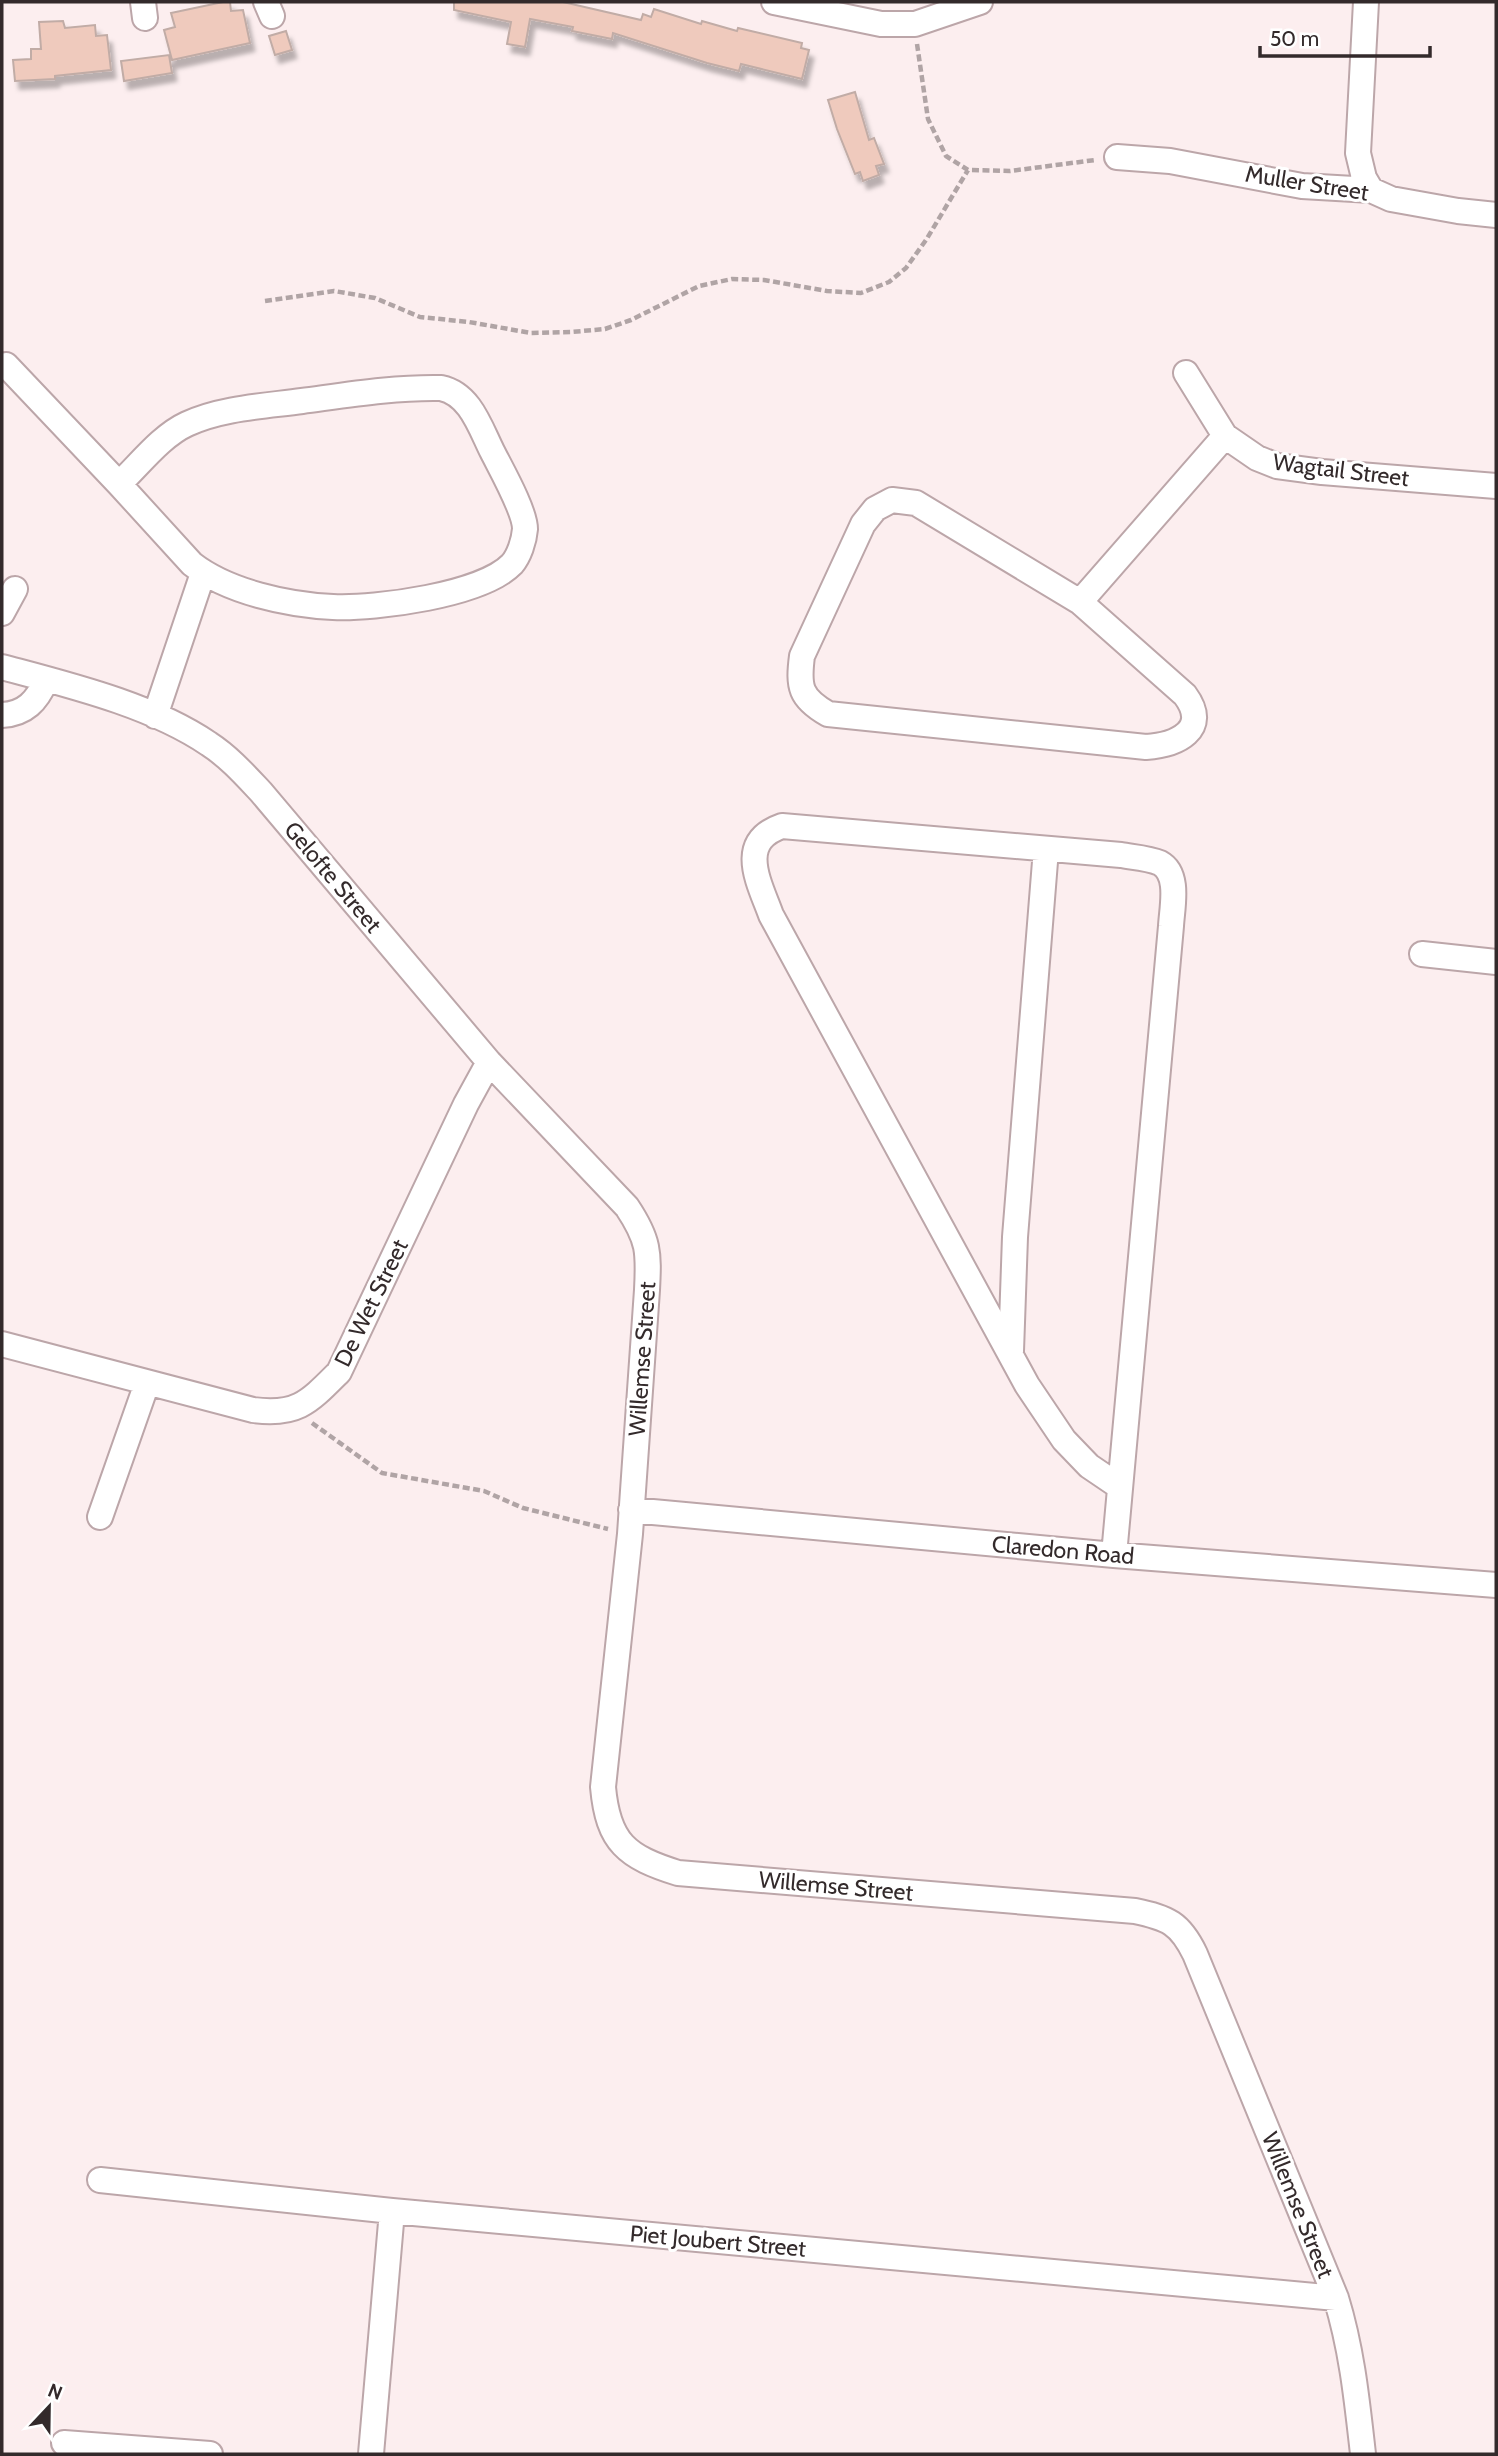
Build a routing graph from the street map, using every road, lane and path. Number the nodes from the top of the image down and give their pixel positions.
1 (774, 2) edge
2 (980, 2) edge
3 (1366, 2) edge
4 (915, 24) junction
5 (1117, 157) joint
6 (968, 170) junction
7 (1371, 190) junction
8 (1496, 215) edge
9 (265, 301) dead end
10 (6, 365) dead end
11 (1186, 373) dead end
12 (1225, 436) junction
13 (119, 484) junction
14 (1496, 486) edge
15 (203, 573) junction
16 (15, 589) dead end
17 (1080, 602) junction
18 (2, 612) edge
19 (2, 667) edge
20 (46, 680) junction
21 (2, 715) edge
22 (155, 716) junction
23 (1046, 849) junction
24 (1422, 954) dead end
25 (1496, 962) edge
26 (489, 1062) junction
27 (601, 1179) joint
28 (2, 1344) edge
29 (1011, 1352) junction
30 (147, 1383) junction
31 (292, 1409) junction
32 (1120, 1487) junction
33 (100, 1517) dead end
34 (630, 1522) junction
35 (1114, 1555) junction
36 (1496, 1585) edge
37 (100, 2180) dead end
38 (392, 2211) junction
39 (1336, 2298) junction
40 (64, 2442) dead end
41 (210, 2454) edge
42 (371, 2454) edge
43 (1363, 2454) edge

1 - 4 street
2 - 4 street
3 - 7 street
4 - 6 path
5 - 6 path
5 - 7 street, Muller Street
6 - 9 path
7 - 8 street, Muller Street
10 - 13 street
11 - 12 street, Wagtail Street
12 - 14 street, Wagtail Street
12 - 17 street
13 - 15 street
13 - 15 street
15 - 22 street
16 - 18 street
17 - 17 street
19 - 20 street, Gelofte Street
20 - 21 street
20 - 22 street, Gelofte Street
22 - 26 street, Gelofte Street
23 - 29 street
23 - 29 street
23 - 32 street
24 - 25 street
26 - 27 street, Gelofte Street
26 - 31 street, De Wet Street
27 - 34 street, Willemse Street
28 - 30 street
29 - 32 street
30 - 31 street
30 - 33 street
31 - 34 path
32 - 35 street
34 - 35 street, Claredon Road
34 - 39 street, Willemse Street
35 - 36 street, Claredon Road
37 - 38 street, Piet Joubert Street
38 - 39 street, Piet Joubert Street
38 - 42 street
39 - 43 street, Willemse Street
40 - 41 street

